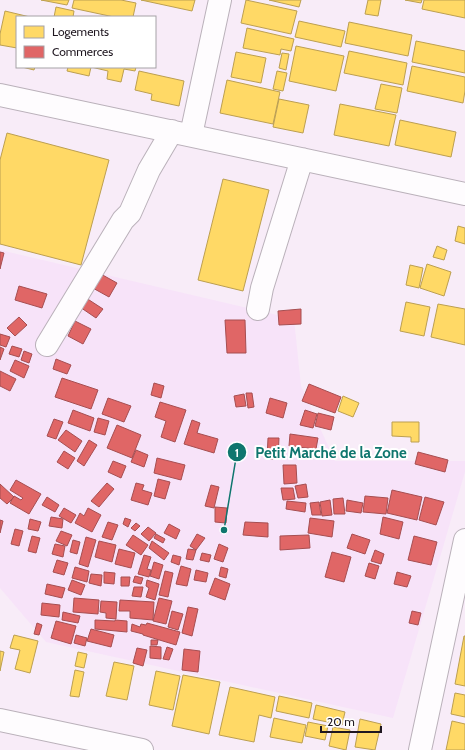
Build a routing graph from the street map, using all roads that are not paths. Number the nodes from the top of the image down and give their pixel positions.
1 (220, 0) edge
2 (0, 95) edge
3 (181, 133) junction
4 (302, 159) junction
5 (465, 194) edge
6 (258, 309) dead end
7 (47, 345) dead end
8 (465, 540) edge
9 (0, 720) edge
10 (142, 750) edge
11 (420, 750) edge

1 - 3 street
2 - 3 street
3 - 4 street
3 - 7 street
4 - 5 street
4 - 6 street
8 - 11 street
9 - 10 street

